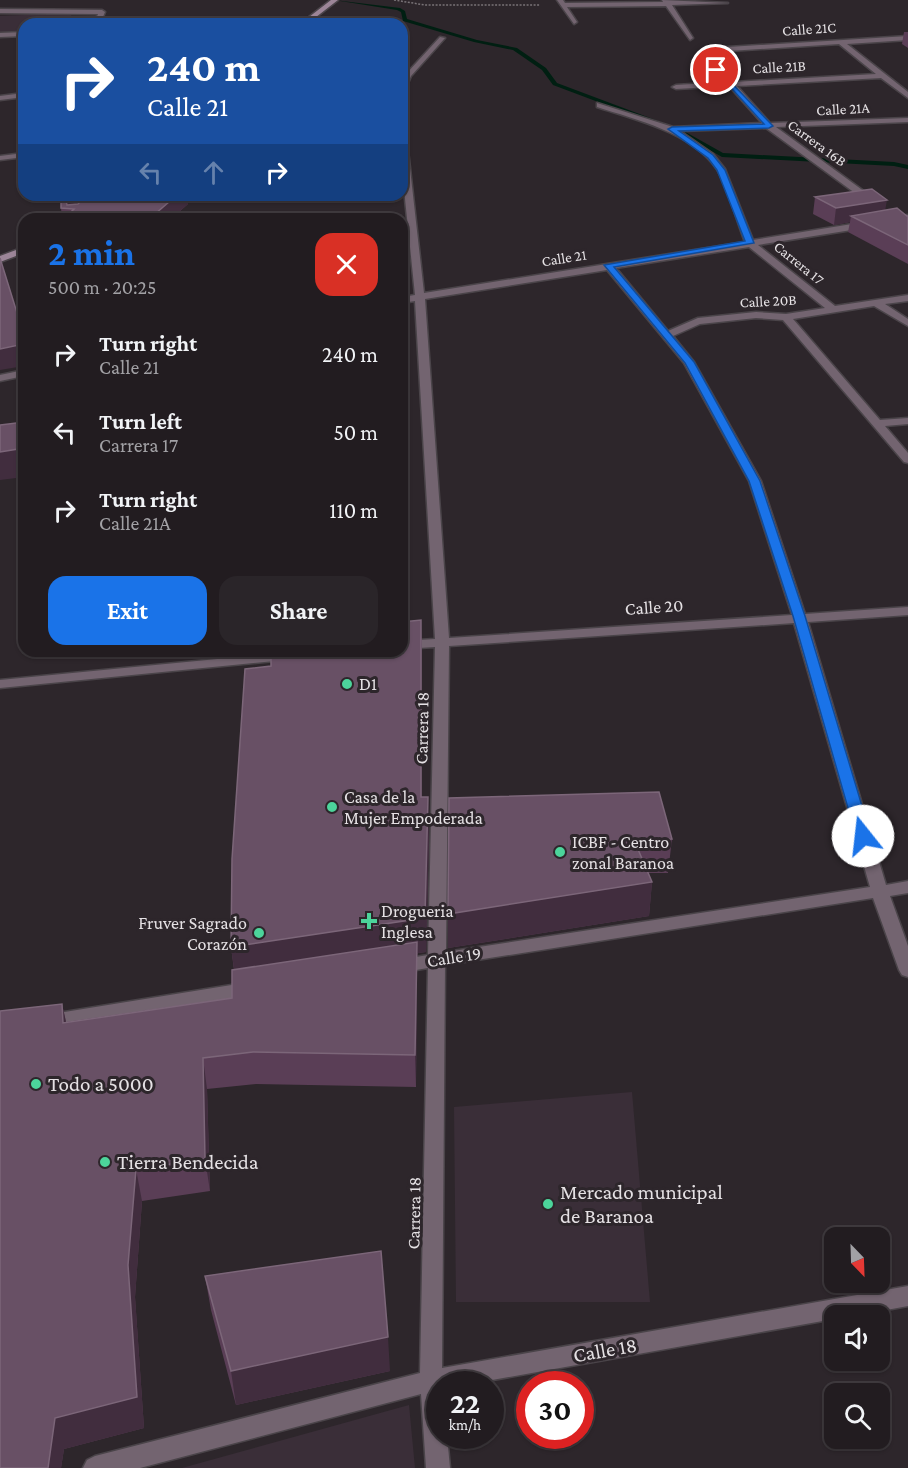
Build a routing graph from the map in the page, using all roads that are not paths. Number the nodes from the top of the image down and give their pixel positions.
1 (333, 2) edge
2 (561, 2) edge
3 (667, 3) edge
4 (725, 3) dead end
5 (0, 11) edge
6 (100, 18) edge
7 (311, 18) edge
8 (574, 22) dead end
9 (18, 34) edge
10 (0, 35) edge
11 (442, 38) dead end
12 (690, 38) dead end
13 (908, 38) edge
14 (840, 40) junction
15 (712, 50) joint
16 (408, 75) edge
17 (884, 76) junction
18 (730, 83) junction
19 (676, 87) dead end
20 (18, 96) edge
21 (908, 96) edge
22 (0, 98) edge
23 (600, 105) dead end
24 (908, 120) edge
25 (769, 126) junction
26 (672, 129) junction
27 (18, 156) edge
28 (0, 158) edge
29 (408, 188) edge
30 (879, 206) edge
31 (889, 212) edge
32 (903, 218) edge
33 (908, 225) edge
34 (750, 243) junction
35 (18, 252) edge
36 (0, 259) edge
37 (608, 265) junction
38 (420, 297) junction
39 (908, 298) edge
40 (408, 299) edge
41 (876, 303) junction
42 (832, 309) junction
43 (786, 317) junction
44 (908, 323) edge
45 (667, 335) junction
46 (18, 374) edge
47 (0, 378) edge
48 (908, 422) edge
49 (879, 423) junction
50 (908, 460) edge
51 (908, 611) edge
52 (799, 616) junction
53 (442, 641) junction
54 (408, 644) edge
55 (274, 657) edge
56 (0, 684) edge
57 (908, 887) edge
58 (879, 890) junction
59 (438, 959) junction
60 (385, 968) edge
61 (908, 970) edge
62 (268, 986) edge
63 (23, 1025) edge
64 (908, 1296) edge
65 (430, 1371) edge
66 (486, 1371) edge
67 (426, 1382) edge
68 (436, 1449) edge
69 (95, 1468) edge
70 (438, 1468) edge

1 - 7 main road
2 - 3 street
2 - 8 street
3 - 4 street
3 - 12 street
5 - 6 street
9 - 10 street
11 - 16 street
13 - 14 street, Calle 21C
14 - 15 street, Calle 21C
14 - 17 street
15 - 18 street, Carrera 16B
17 - 18 street, Calle 21B
17 - 21 street
18 - 19 street, Calle 21B
18 - 25 street, Carrera 16B
20 - 22 street
23 - 26 street, Carrera 17
24 - 25 street, Calle 21A
25 - 26 street, Calle 21A
25 - 30 street, Carrera 16B
26 - 34 street, Carrera 17
27 - 28 street
29 - 38 street, Carrera 18
31 - 32 street
32 - 33 street
32 - 34 street, Calle 21
34 - 37 street, Calle 21
34 - 42 street, Carrera 17
35 - 36 main road
37 - 38 street, Calle 21
37 - 45 street
38 - 40 street, Calle 21
38 - 53 street, Carrera 18
39 - 41 street, Calle 20B
41 - 42 street, Calle 20B
41 - 44 street
42 - 43 street, Calle 20B
43 - 45 street, Calle 20B
43 - 49 street
45 - 52 street
46 - 47 street
48 - 49 street
49 - 50 street
51 - 52 street, Calle 20
52 - 53 street, Calle 20
52 - 58 street
53 - 54 street, Calle 20
53 - 59 street, Carrera 18
55 - 56 street
57 - 58 street, Calle 19
58 - 59 street, Calle 19
58 - 61 street
59 - 60 street, Calle 19
59 - 65 street, Carrera 18
62 - 63 street
64 - 66 street, Calle 18
67 - 69 street, Calle 18
68 - 70 street, Carrera 18

